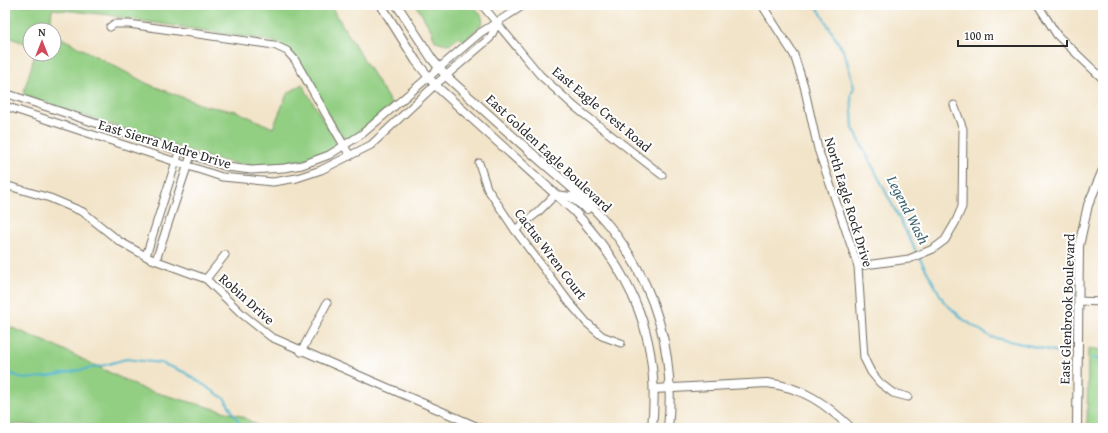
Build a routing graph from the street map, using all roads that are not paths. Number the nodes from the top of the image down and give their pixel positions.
1 (382, 5) edge
2 (397, 5) edge
3 (482, 5) edge
4 (524, 5) edge
5 (762, 5) edge
6 (1038, 5) edge
7 (497, 24) junction
8 (110, 27) dead end
9 (440, 68) junction
10 (446, 76) junction
11 (428, 77) junction
12 (1103, 79) edge
13 (435, 85) junction
14 (5, 93) edge
15 (954, 105) dead end
16 (5, 106) edge
17 (343, 146) junction
18 (179, 152) junction
19 (191, 155) junction
20 (350, 156) junction
21 (176, 162) junction
22 (479, 164) dead end
23 (188, 166) junction
24 (1103, 170) edge
25 (662, 175) dead end
26 (5, 185) edge
27 (554, 195) junction
28 (610, 227) junction
29 (515, 230) junction
30 (224, 255) dead end
31 (146, 256) junction
32 (156, 260) junction
33 (858, 266) junction
34 (206, 279) junction
35 (1078, 301) junction
36 (327, 302) dead end
37 (1103, 302) edge
38 (621, 343) dead end
39 (301, 352) junction
40 (670, 388) junction
41 (654, 389) junction
42 (908, 397) dead end
43 (478, 427) edge
44 (652, 428) edge
45 (668, 428) edge
46 (851, 428) edge
47 (1077, 428) edge

1 - 11 street, East Golden Eagle Boulevard
2 - 9 street, East Golden Eagle Boulevard
3 - 7 street, East Eagle Crest Road
4 - 7 street, East Sierra Madre Drive
5 - 33 street, North Eagle Rock Drive
6 - 12 street
7 - 9 street, East Sierra Madre Drive
7 - 10 street, East Sierra Madre Drive
7 - 25 street, East Eagle Crest Road
8 - 17 street
9 - 10 street, East Golden Eagle Boulevard
9 - 11 street, East Sierra Madre Drive
10 - 13 street, East Sierra Madre Drive
10 - 28 street, East Golden Eagle Boulevard
11 - 13 street, East Golden Eagle Boulevard
11 - 17 street, East Sierra Madre Drive
13 - 20 street, East Sierra Madre Drive
13 - 27 street, East Golden Eagle Boulevard
14 - 18 street, East Sierra Madre Drive
15 - 33 street
16 - 21 street, East Sierra Madre Drive
17 - 19 street, East Sierra Madre Drive
17 - 20 street
18 - 19 street, East Sierra Madre Drive
18 - 21 street
19 - 23 street
20 - 23 street, East Sierra Madre Drive
21 - 23 street, East Sierra Madre Drive
21 - 31 street
22 - 29 street, Cactus Wren Court
23 - 32 street
24 - 35 street, East Glenbrook Boulevard
26 - 31 street, Robin Drive
27 - 28 street
27 - 29 street
27 - 41 street, East Golden Eagle Boulevard
28 - 40 street, East Golden Eagle Boulevard
29 - 38 street, Cactus Wren Court
30 - 34 street
31 - 32 street, Robin Drive
32 - 34 street, Robin Drive
33 - 42 street, North Eagle Rock Drive
34 - 39 street, Robin Drive
35 - 37 street
35 - 47 street, East Glenbrook Boulevard
36 - 39 street
39 - 43 street, Robin Drive
40 - 41 street
40 - 45 street, East Golden Eagle Boulevard
40 - 46 street
41 - 44 street, East Golden Eagle Boulevard

